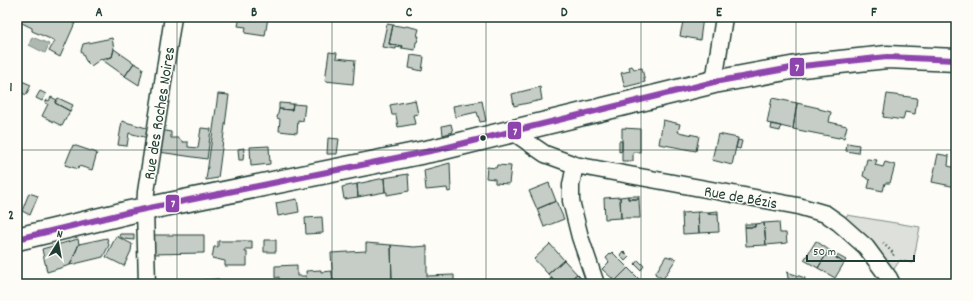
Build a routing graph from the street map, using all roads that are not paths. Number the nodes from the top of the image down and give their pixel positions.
1 (173, 17) edge
2 (724, 17) edge
3 (956, 60) edge
4 (714, 82) junction
5 (537, 126) junction
6 (513, 132) junction
7 (568, 163) junction
8 (145, 209) junction
9 (17, 239) edge
10 (147, 281) edge
11 (596, 284) edge
12 (892, 284) edge

1 - 8 street, Rue des Roches Noires
2 - 4 street
3 - 4 main road
4 - 5 main road
5 - 6 main road
5 - 7 street
6 - 7 street, Rue de Bézis
6 - 8 main road
7 - 11 street
7 - 12 street, Rue de Bézis
8 - 9 main road
8 - 10 street, Rue des Roches Noires

